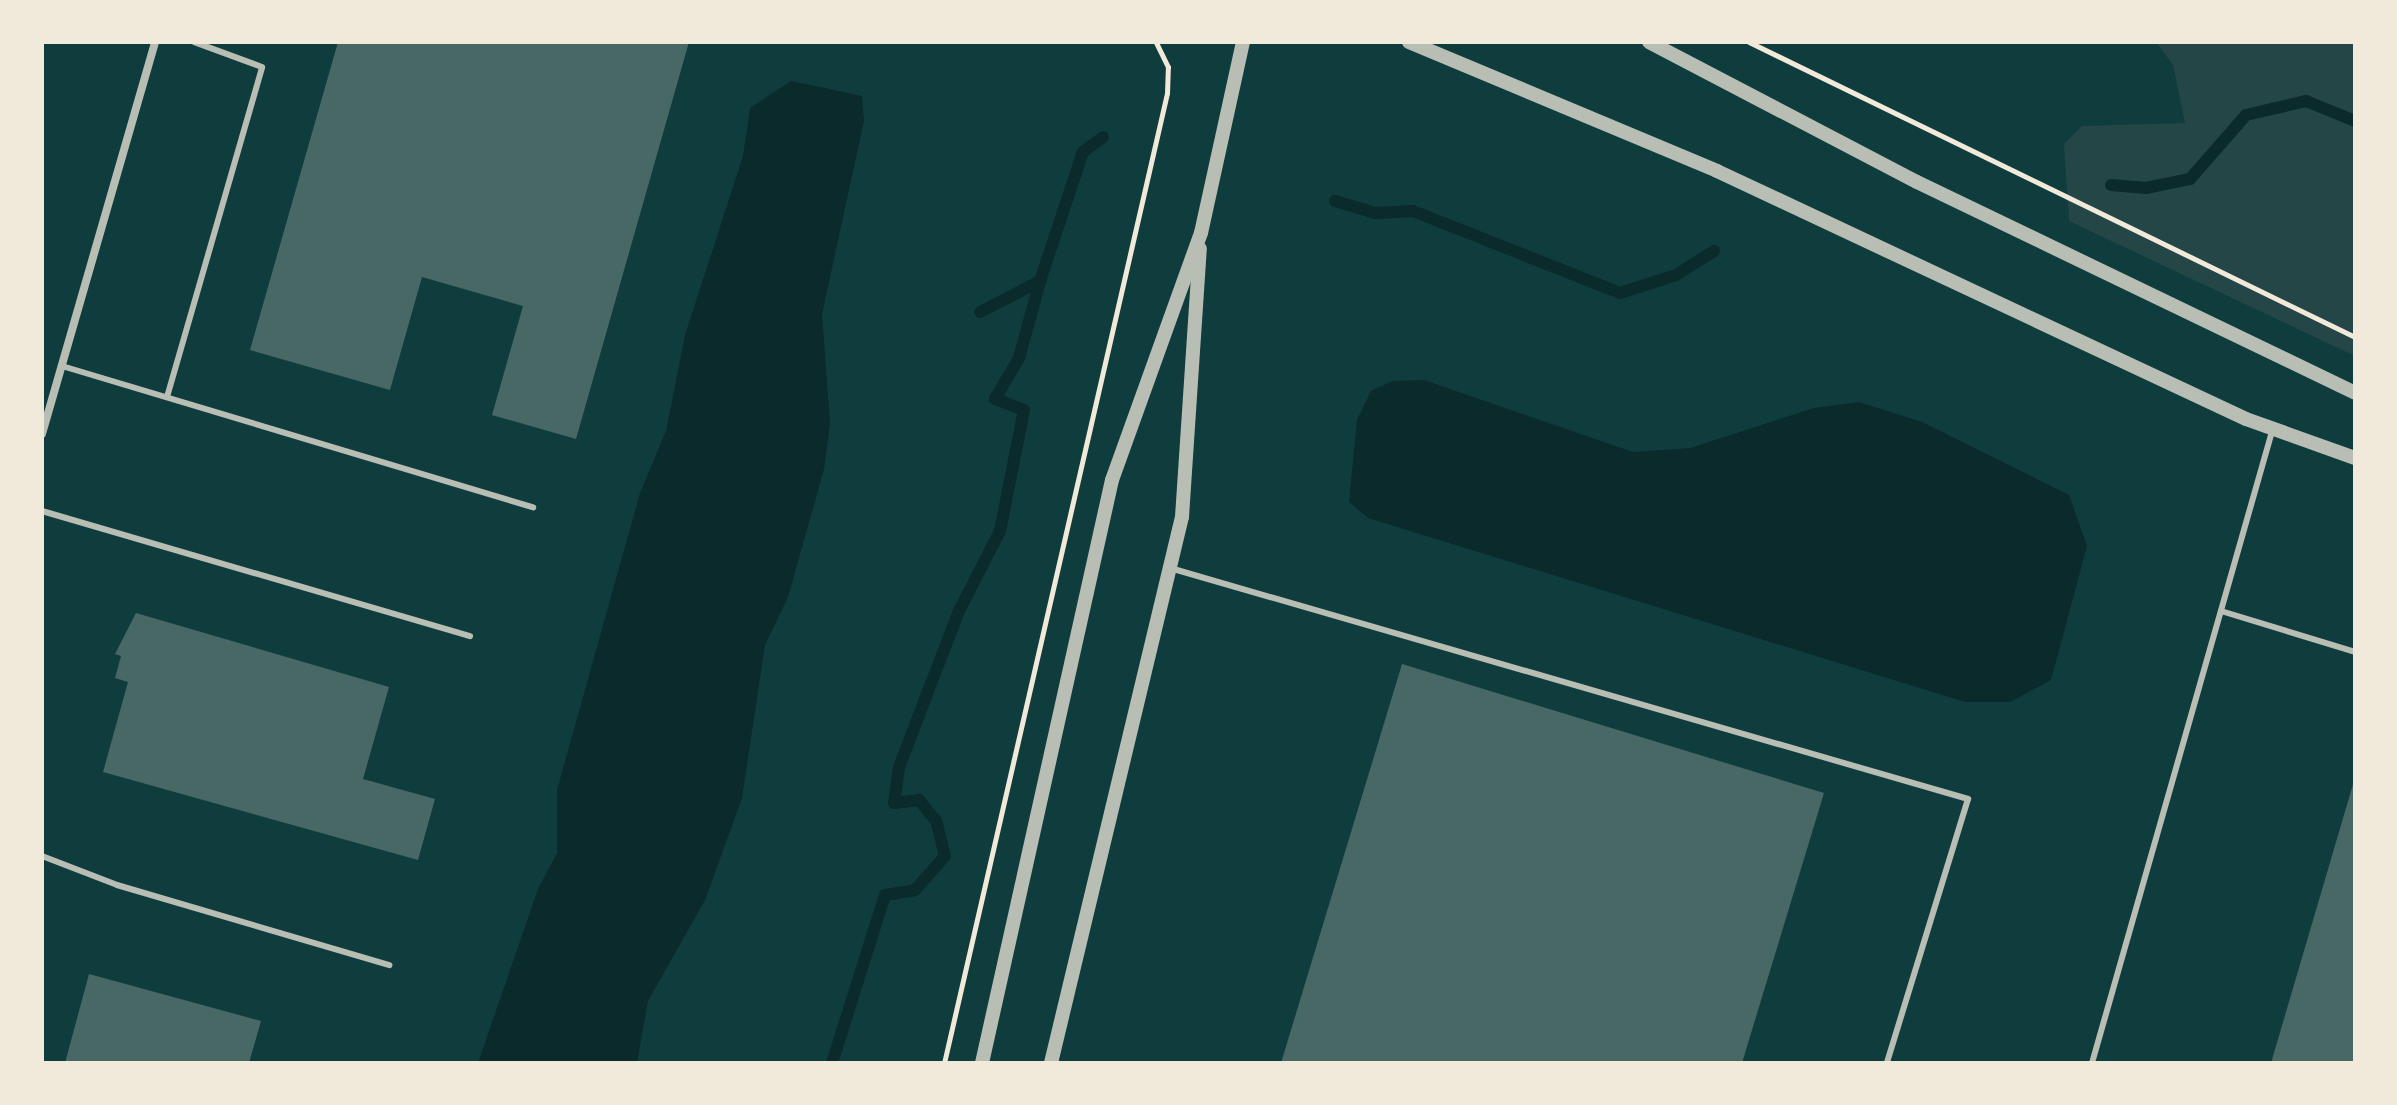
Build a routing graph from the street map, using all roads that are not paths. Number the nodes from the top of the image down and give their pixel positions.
1 (155, 42) edge
2 (194, 42) edge
3 (1243, 42) edge
4 (1409, 42) edge
5 (1649, 42) edge
6 (1201, 233) junction
7 (62, 366) junction
8 (2355, 393) edge
9 (167, 397) junction
10 (2273, 428) junction
11 (42, 434) edge
12 (2355, 458) edge
13 (533, 507) dead end
14 (42, 511) edge
15 (1170, 568) junction
16 (2221, 611) junction
17 (470, 636) dead end
18 (2355, 652) edge
19 (42, 856) edge
20 (389, 965) dead end
21 (982, 1063) edge
22 (1051, 1063) edge
23 (1887, 1063) edge
24 (2092, 1063) edge

1 - 7 street
2 - 9 lane
3 - 6 street
4 - 10 street
5 - 8 street
6 - 15 street
6 - 21 street
7 - 9 lane
7 - 11 street
9 - 13 lane
10 - 12 street
10 - 16 lane
14 - 17 lane
15 - 22 street
15 - 23 lane
16 - 18 lane
16 - 24 lane
19 - 20 lane

